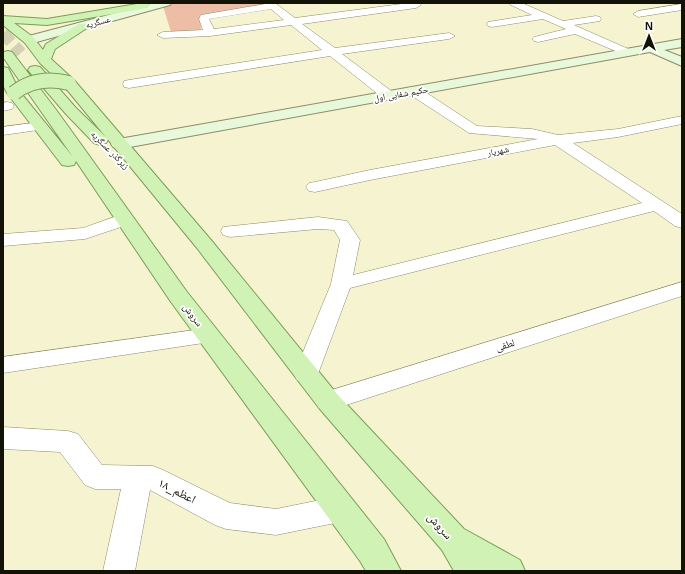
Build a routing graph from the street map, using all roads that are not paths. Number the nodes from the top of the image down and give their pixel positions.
1 (166, 3) edge
2 (514, 3) edge
3 (148, 4) edge
4 (271, 4) edge
5 (416, 5) dead end
6 (682, 7) edge
7 (638, 14) dead end
8 (544, 16) junction
9 (3, 19) edge
10 (596, 19) dead end
11 (293, 21) junction
12 (492, 24) dead end
13 (562, 24) junction
14 (83, 26) junction
15 (577, 30) junction
16 (210, 33) junction
17 (163, 35) dead end
18 (449, 36) dead end
19 (538, 39) dead end
20 (12, 45) edge
21 (332, 52) junction
22 (672, 52) edge
23 (629, 53) junction
24 (44, 60) junction
25 (69, 83) junction
26 (129, 84) dead end
27 (431, 88) junction
28 (414, 91) junction
29 (389, 96) junction
30 (8, 102) edge
31 (682, 120) edge
32 (40, 126) junction
33 (3, 131) edge
34 (497, 131) junction
35 (558, 140) junction
36 (119, 144) junction
37 (315, 187) dead end
38 (657, 205) junction
39 (117, 222) junction
40 (682, 222) edge
41 (230, 231) dead end
42 (3, 240) edge
43 (204, 244) junction
44 (341, 284) junction
45 (682, 289) edge
46 (179, 297) junction
47 (209, 336) junction
48 (3, 365) edge
49 (306, 374) junction
50 (328, 401) junction
51 (3, 438) edge
52 (138, 478) junction
53 (340, 509) junction
54 (453, 540) junction
55 (119, 571) edge
56 (384, 571) edge
57 (472, 571) edge
58 (508, 571) edge

1 - 14 street, عسگریه
2 - 8 street
3 - 9 main road
3 - 20 street, عسگریه
4 - 11 street
4 - 16 street
5 - 11 street
6 - 7 street
8 - 12 street
8 - 13 street
9 - 20 main road
10 - 13 street
11 - 16 street
11 - 21 street
13 - 15 street
14 - 20 street, عسگریه
14 - 24 main road
15 - 19 street
15 - 23 street
16 - 17 street
18 - 21 street
20 - 24 main road
20 - 30 main road
20 - 43 main road, زیرگذر عسگریه
20 - 46 main road, سروش
21 - 26 street
21 - 29 street
22 - 23 street, حکیم شفایی اول
23 - 27 street, حکیم شفایی اول
24 - 25 main road
25 - 30 main road, bridge
25 - 36 main road
27 - 28 street, حکیم شفایی اول
27 - 34 street
28 - 29 street, حکیم شفایی اول
28 - 34 street
29 - 36 street, حکیم شفایی اول
30 - 32 main road
31 - 35 street, شهریار
32 - 33 street
32 - 39 main road
34 - 35 street
35 - 37 street, شهریار
35 - 38 street
36 - 43 main road
38 - 40 street
38 - 44 street
39 - 42 street
39 - 46 main road
41 - 44 street
43 - 49 main road, سروش
44 - 49 street
45 - 50 street, لطفی
46 - 47 main road, سروش
47 - 48 street
47 - 53 main road, سروش
49 - 50 main road, سروش
50 - 54 main road, سروش
51 - 52 street, ۱۸_اعظم
52 - 53 street, ۱۸_اعظم
52 - 55 street
53 - 56 main road, سروش
54 - 57 main road, سروش
54 - 58 main road

